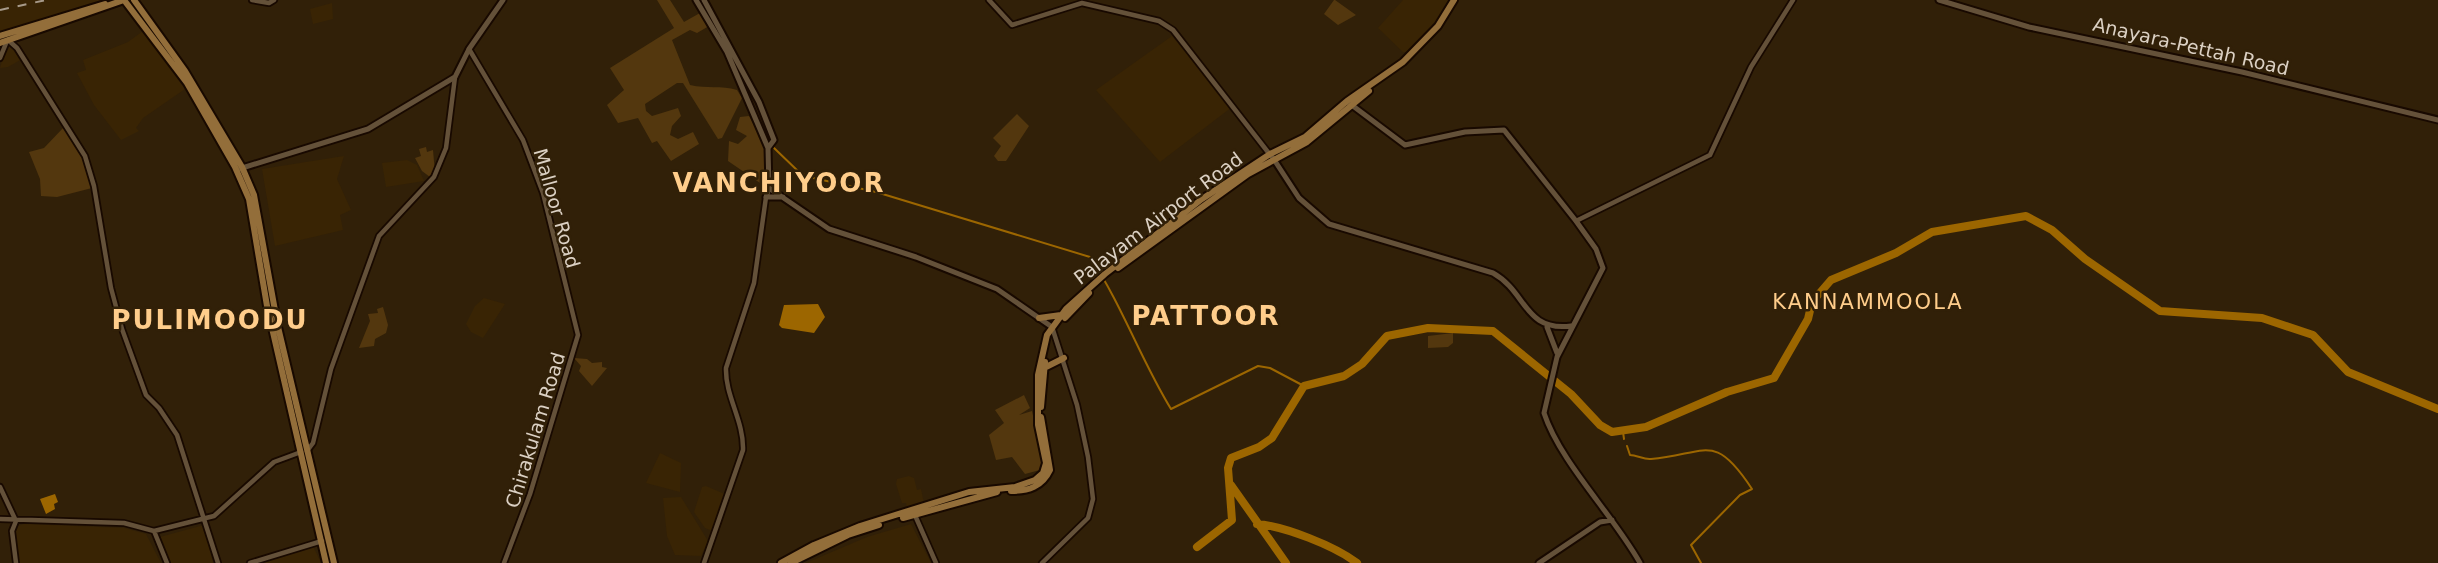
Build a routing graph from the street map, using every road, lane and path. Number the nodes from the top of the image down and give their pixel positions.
1 (116, 0) edge
2 (124, 0) edge
3 (134, 0) edge
4 (252, 0) edge
5 (503, 0) edge
6 (696, 0) edge
7 (705, 0) edge
8 (989, 0) edge
9 (1456, 0) edge
10 (1793, 0) edge
11 (1939, 0) edge
12 (272, 1) edge
13 (109, 7) junction
14 (134, 12) junction
15 (3, 38) edge
16 (469, 49) junction
17 (0, 58) edge
18 (173, 59) junction
19 (455, 76) junction
20 (1349, 103) junction
21 (2438, 120) edge
22 (768, 148) junction
23 (1271, 156) junction
24 (239, 169) junction
25 (769, 188) junction
26 (766, 197) junction
27 (783, 197) junction
28 (1576, 221) junction
29 (1098, 282) junction
30 (572, 304) joint
31 (1062, 314) junction
32 (1039, 318) junction
33 (1546, 326) junction
34 (1570, 326) junction
35 (1053, 328) junction
36 (1064, 358) junction
37 (1556, 360) junction
38 (1044, 369) junction
39 (304, 452) junction
40 (0, 487) edge
41 (2, 503) edge
42 (1601, 504) junction
43 (914, 513) junction
44 (0, 519) edge
45 (205, 520) junction
46 (1612, 520) junction
47 (16, 521) junction
48 (1598, 523) junction
49 (154, 531) junction
50 (324, 541) junction
51 (16, 563) edge
52 (167, 563) edge
53 (218, 563) edge
54 (250, 563) edge
55 (326, 563) edge
56 (334, 563) edge
57 (505, 563) edge
58 (704, 563) edge
59 (780, 563) edge
60 (791, 563) edge
61 (936, 563) edge
62 (1042, 563) edge
63 (1539, 563) edge
64 (1640, 563) edge

1 - 15 main road
2 - 13 main road
2 - 14 main road
3 - 18 main road
4 - 12 street
5 - 16 main road
6 - 22 main road
7 - 22 main road
8 - 23 street
9 - 20 main road, Palayam Airport Road
10 - 28 street
11 - 21 main road, Anayara-Pettah Road
13 - 14 main road
13 - 15 main road
14 - 18 main road
15 - 17 street
15 - 45 street
16 - 19 main road
16 - 30 street, Malloor Road
18 - 24 main road
19 - 24 main road
19 - 39 street
20 - 23 main road, Palayam Airport Road
20 - 28 main road
22 - 25 main road
23 - 29 main road, Palayam Airport Road
23 - 33 main road
24 - 39 main road
25 - 26 main road
25 - 27 main road
26 - 27 main road
26 - 58 street
27 - 32 main road
28 - 34 main road
29 - 31 main road, Palayam Airport Road
29 - 35 main road, Palayam Airport Road
30 - 57 street, Chirakulam Road
31 - 32 main road
31 - 35 main road, Palayam Airport Road
32 - 35 main road
33 - 34 main road
33 - 37 main road
34 - 37 main road
35 - 36 street
35 - 38 main road, Palayam Airport Road
35 - 43 main road, Palayam Airport Road
36 - 38 main road
36 - 62 street
37 - 42 main road
38 - 43 main road, Palayam Airport Road
39 - 45 street
39 - 50 main road
40 - 41 street
41 - 47 street
42 - 46 main road
42 - 48 main road
43 - 59 main road, Palayam Airport Road
43 - 60 main road, Palayam Airport Road
43 - 61 street
44 - 47 street
45 - 49 street
45 - 53 street
46 - 48 main road
46 - 64 main road
47 - 49 street
47 - 51 street
48 - 63 main road
49 - 52 street
50 - 54 street
50 - 55 main road
50 - 56 main road

